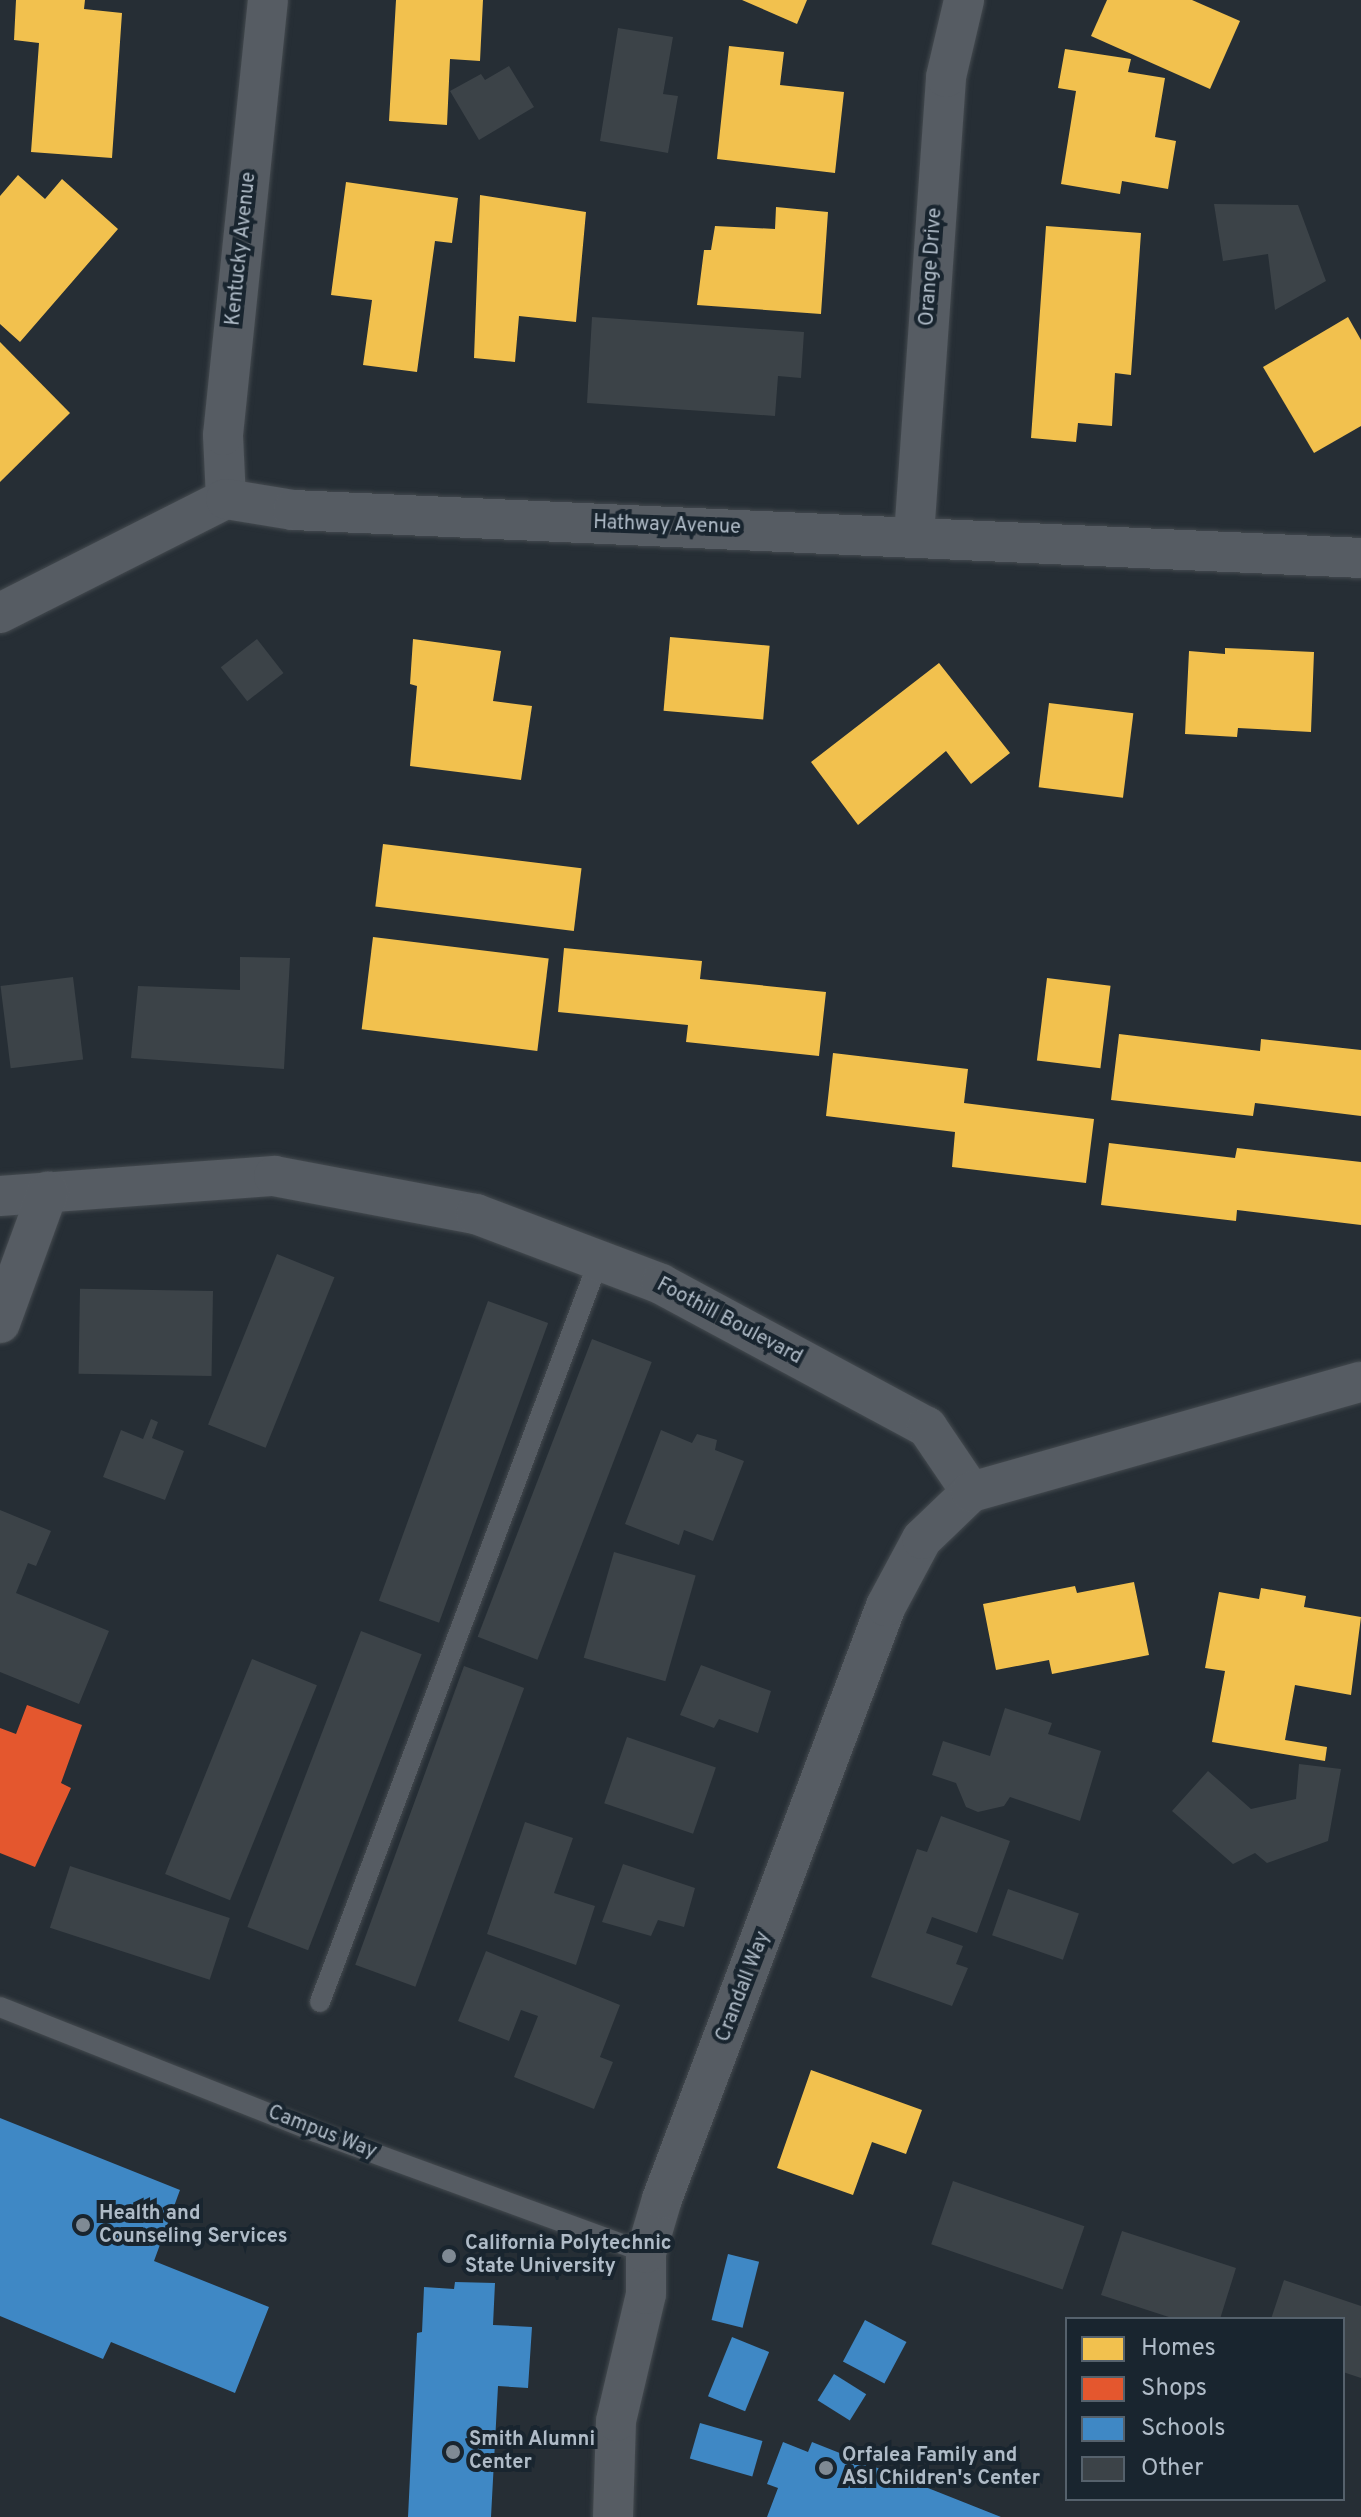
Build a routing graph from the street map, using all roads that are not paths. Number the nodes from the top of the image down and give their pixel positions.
1 (268, 0) edge
2 (964, 0) edge
3 (226, 499) junction
4 (914, 536) junction
5 (1361, 558) edge
6 (0, 613) edge
7 (48, 1192) junction
8 (0, 1196) edge
9 (599, 1260) junction
10 (0, 1323) edge
11 (1361, 1382) edge
12 (971, 1492) junction
13 (320, 2002) dead end
14 (0, 2007) edge
15 (646, 2253) junction
16 (613, 2517) edge

1 - 3 street, Kentucky Avenue
2 - 4 street, Orange Drive
3 - 4 street, Hathway Avenue
3 - 6 street
4 - 5 street, Hathway Avenue
7 - 8 street, Foothill Boulevard
7 - 9 street, Foothill Boulevard
7 - 10 street
9 - 12 street, Foothill Boulevard
9 - 13 lane
11 - 12 street
12 - 15 street, Crandall Way
14 - 15 lane, Campus Way
15 - 16 street, Crandall Way

